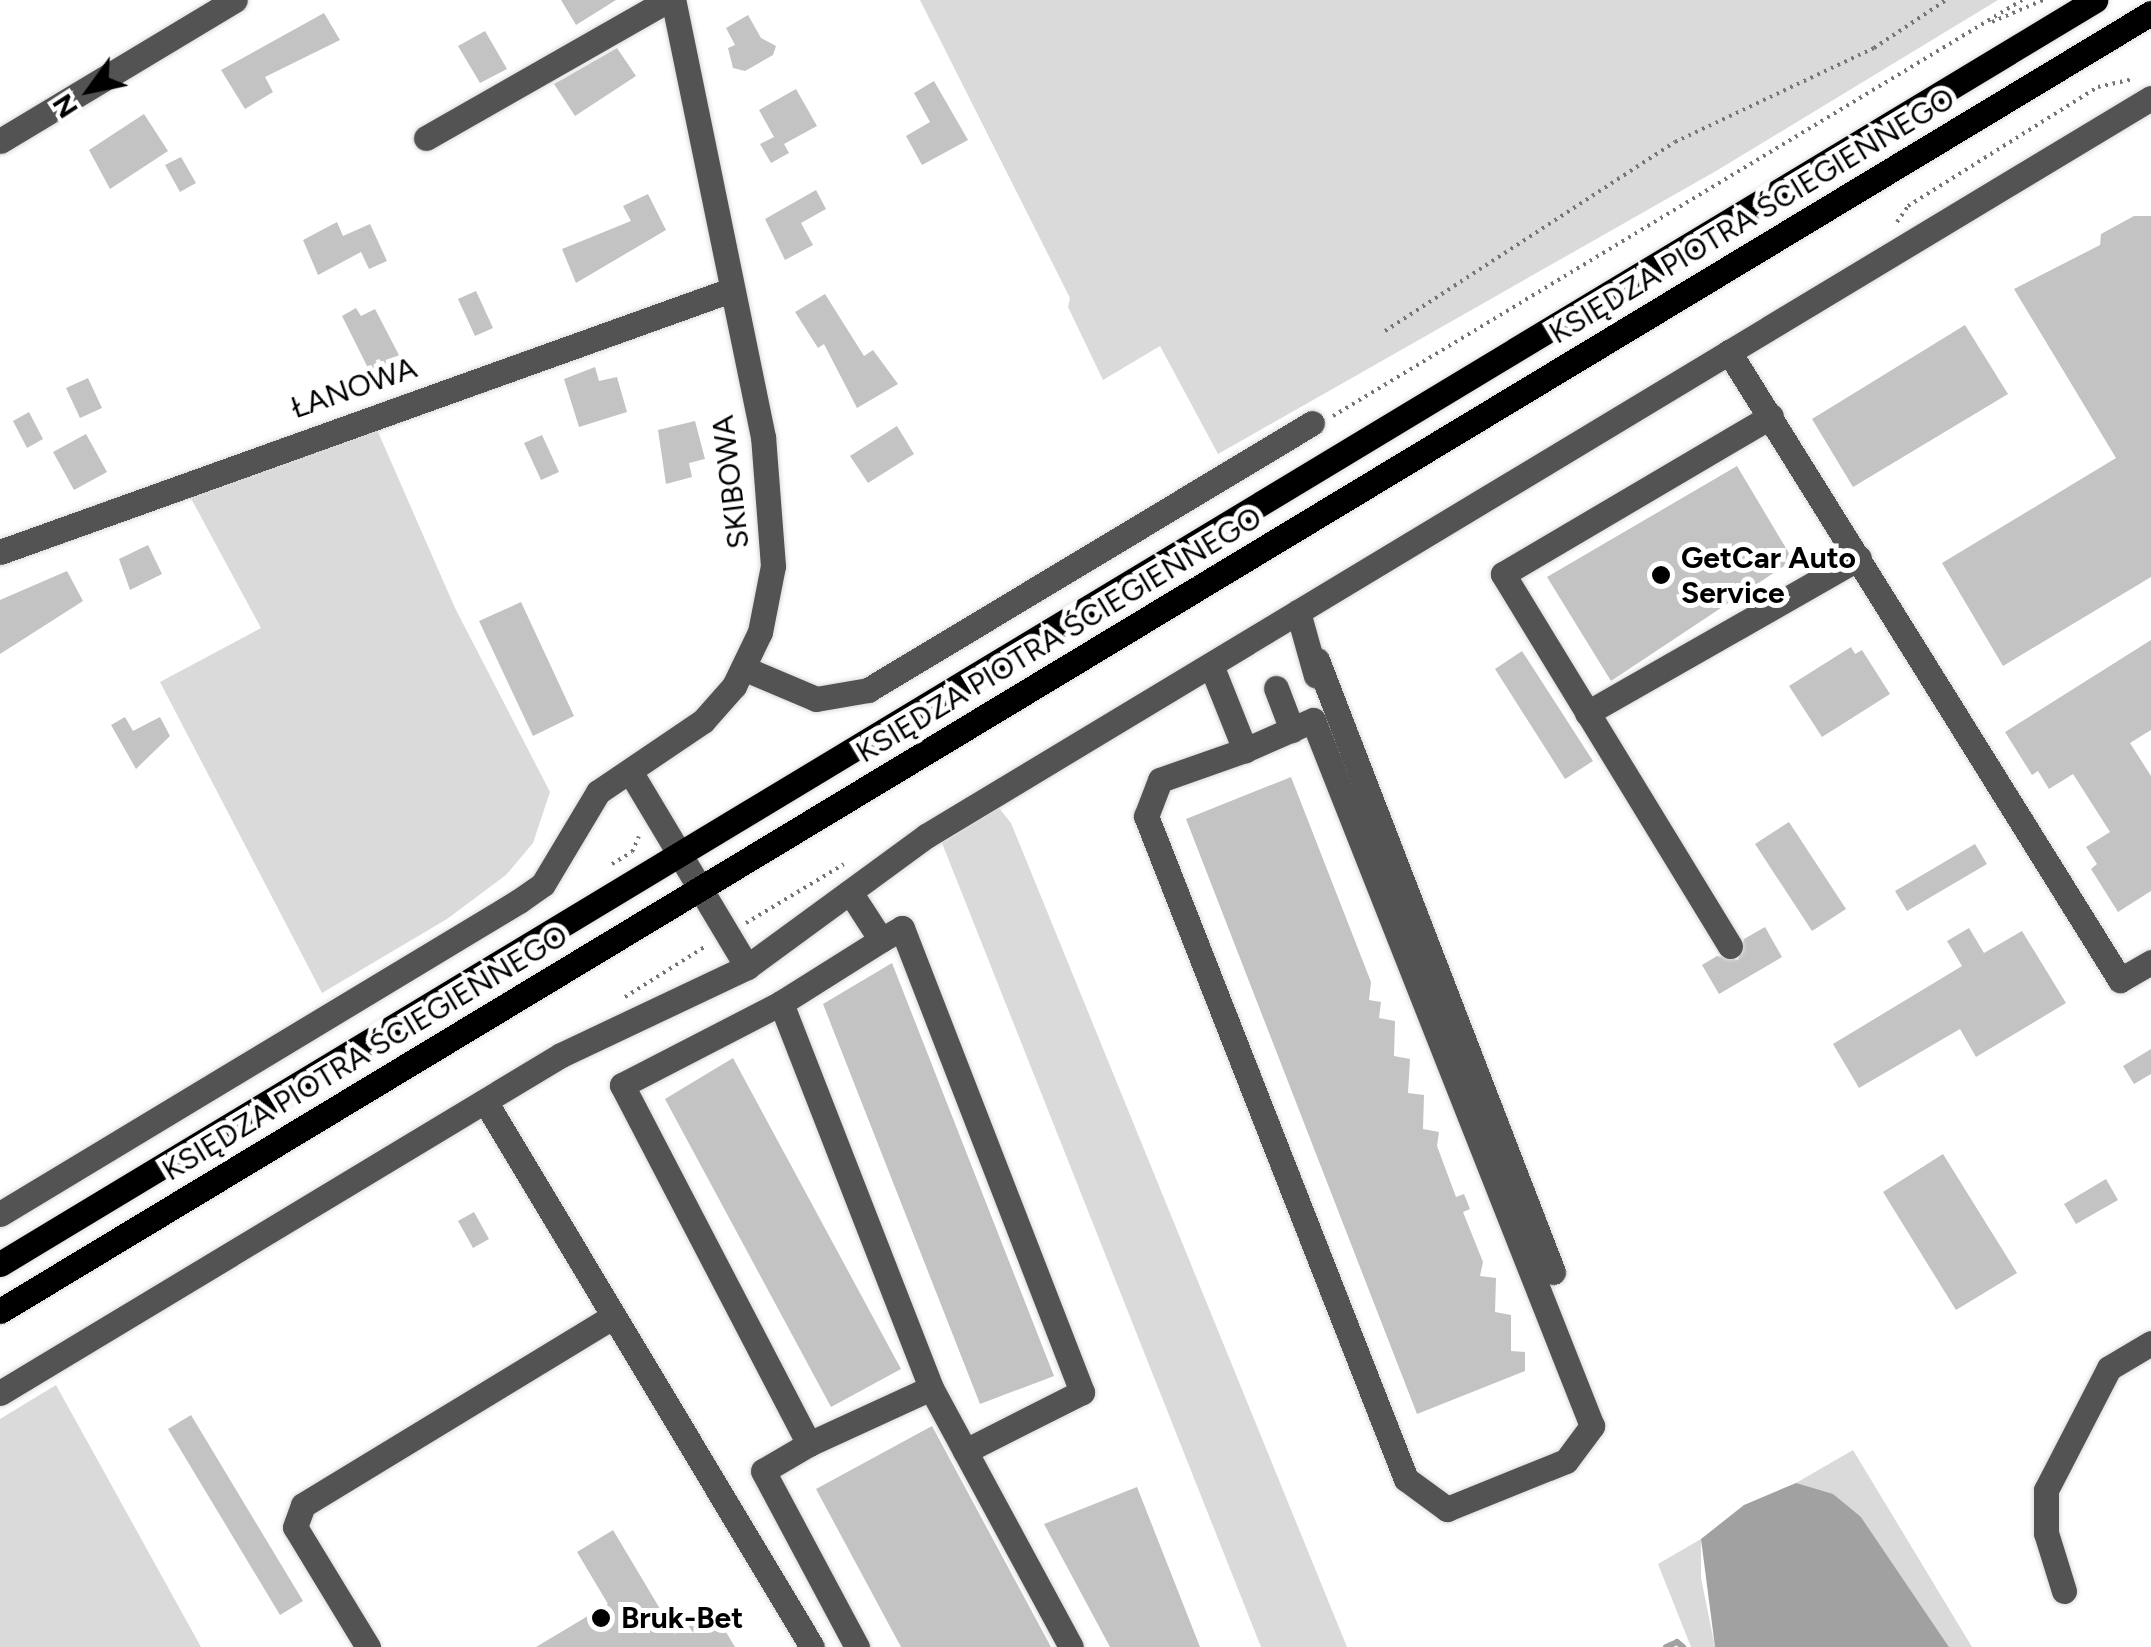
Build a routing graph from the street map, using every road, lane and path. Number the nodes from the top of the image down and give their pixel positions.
1 (235, 0) edge
2 (671, 0) edge
3 (1946, 0) edge
4 (2022, 0) edge
5 (2043, 0) edge
6 (2095, 0) edge
7 (2151, 14) edge
8 (1988, 23) junction
9 (2151, 98) edge
10 (426, 138) dead end
11 (0, 141) edge
12 (731, 290) junction
13 (1385, 331) dead end
14 (1729, 352) junction
15 (1771, 416) junction
16 (1312, 423) joint
17 (0, 552) edge
18 (1860, 558) junction
19 (1298, 612) junction
20 (1317, 660) junction
21 (1211, 665) junction
22 (743, 668) junction
23 (1276, 688) dead end
24 (1587, 712) junction
25 (1303, 725) junction
26 (1245, 750) junction
27 (631, 773) junction
28 (640, 827) dead end
29 (679, 854) junction
30 (612, 864) dead end
31 (700, 890) junction
32 (850, 892) junction
33 (706, 938) dead end
34 (881, 940) junction
35 (710, 944) dead end
36 (1730, 946) dead end
37 (2151, 962) edge
38 (747, 967) junction
39 (781, 1004) junction
40 (484, 1102) junction
41 (0, 1214) edge
42 (0, 1264) edge
43 (1552, 1272) dead end
44 (0, 1311) edge
45 (610, 1318) junction
46 (2151, 1343) edge
47 (931, 1388) junction
48 (0, 1393) edge
49 (809, 1444) junction
50 (965, 1452) junction
51 (2064, 1590) dead end
52 (368, 1647) edge
53 (812, 1647) edge
54 (857, 1647) edge
55 (1071, 1647) edge

1 - 11 street
2 - 10 street
2 - 12 street, SKIBOWA
3 - 13 path
4 - 8 path
5 - 8 path
6 - 29 main road, KSIĘDZA PIOTRA ŚCIEGIENNEGO
7 - 31 main road, KSIĘDZA PIOTRA ŚCIEGIENNEGO
8 - 16 path
9 - 14 street
12 - 17 street, ŁANOWA
12 - 22 street, SKIBOWA
14 - 15 street
14 - 19 street
15 - 18 street
15 - 24 street
16 - 22 street
18 - 24 street
18 - 37 street
19 - 20 street
19 - 21 street
20 - 25 street
20 - 43 street
21 - 26 street
21 - 32 street
22 - 27 street, SKIBOWA
23 - 25 street
24 - 36 street
25 - 26 street
25 - 26 street
27 - 29 street
27 - 41 street, SKIBOWA
28 - 30 path
29 - 31 street
29 - 42 main road, KSIĘDZA PIOTRA ŚCIEGIENNEGO
31 - 38 street
31 - 44 main road, KSIĘDZA PIOTRA ŚCIEGIENNEGO
32 - 34 street
32 - 38 street
33 - 35 path
34 - 39 street
34 - 50 street
38 - 40 street
39 - 47 street
39 - 49 street
40 - 45 street
40 - 48 street
45 - 52 street
45 - 53 street
46 - 51 street
47 - 49 street
47 - 50 street
49 - 54 street
50 - 55 street

